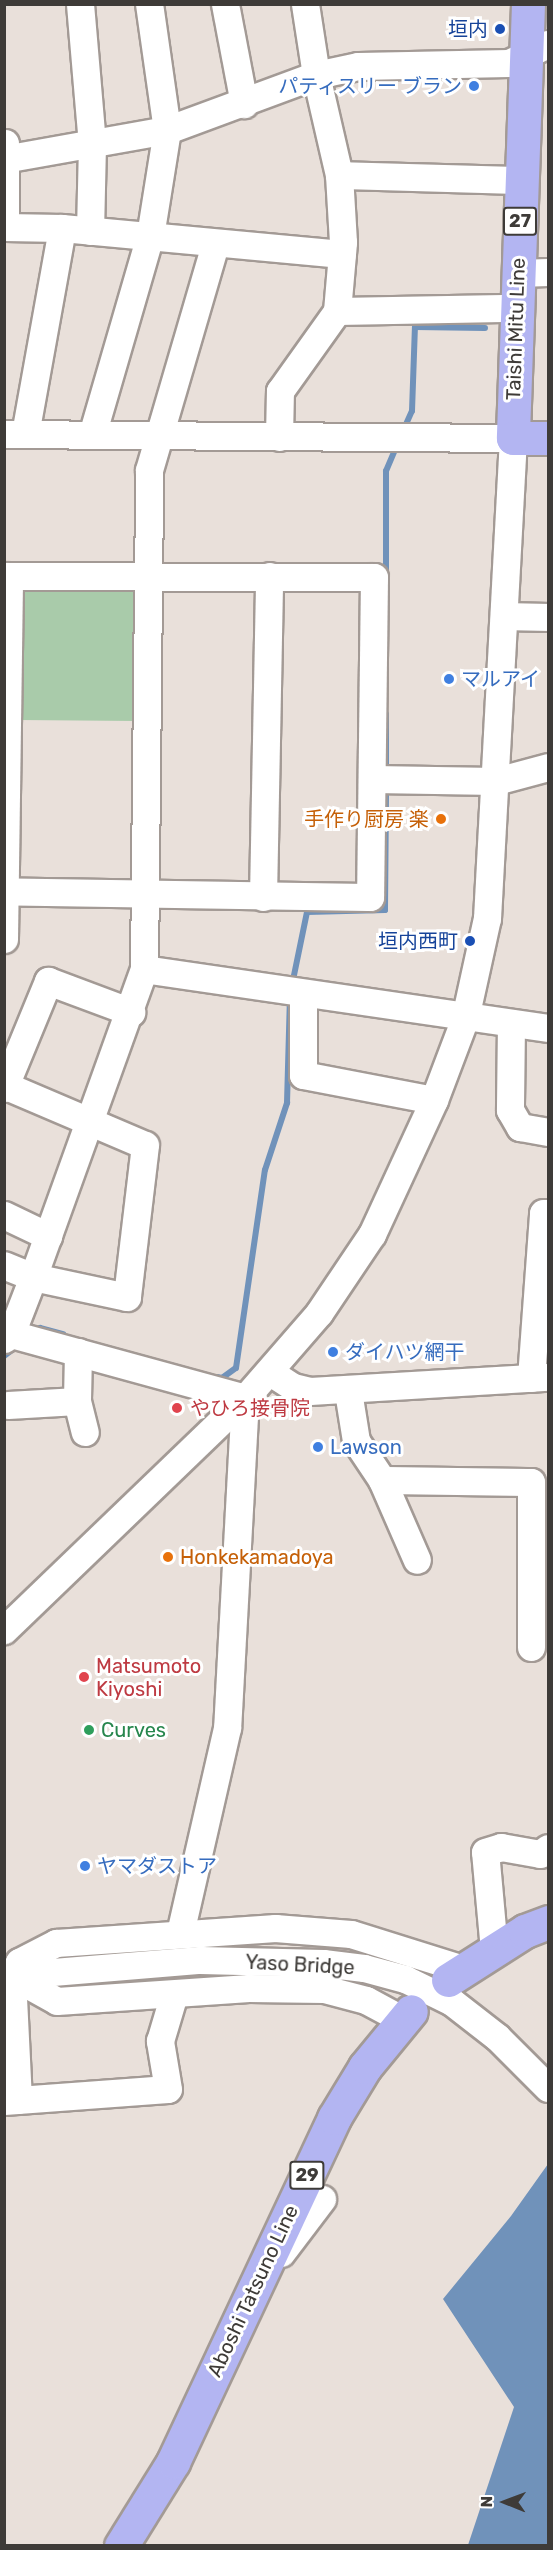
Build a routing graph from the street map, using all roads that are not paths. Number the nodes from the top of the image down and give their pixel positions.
1 (80, 4) edge
2 (149, 4) edge
3 (225, 4) edge
4 (305, 4) edge
5 (528, 4) edge
6 (537, 48) edge
7 (316, 75) junction
8 (244, 104) junction
9 (167, 130) junction
10 (92, 144) junction
11 (6, 152) edge
12 (339, 175) junction
13 (521, 180) junction
14 (62, 228) junction
15 (90, 231) junction
16 (150, 236) junction
17 (215, 245) junction
18 (342, 254) junction
19 (533, 272) edge
20 (517, 308) junction
21 (337, 311) junction
22 (15, 434) edge
23 (92, 435) junction
24 (155, 437) junction
25 (279, 437) junction
26 (513, 438) junction
27 (549, 438) edge
28 (7, 576) edge
29 (148, 576) junction
30 (269, 576) junction
31 (504, 616) junction
32 (549, 617) edge
33 (549, 767) edge
34 (384, 780) junction
35 (496, 781) junction
36 (8, 891) junction
37 (146, 896) junction
38 (263, 897) junction
39 (4, 939) edge
40 (144, 969) junction
41 (292, 992) junction
42 (131, 1012) junction
43 (465, 1018) junction
44 (511, 1023) junction
45 (549, 1028) edge
46 (5, 1086) edge
47 (434, 1100) junction
48 (90, 1123) junction
49 (549, 1132) edge
50 (549, 1213) edge
51 (4, 1215) edge
52 (48, 1236) junction
53 (4, 1265) edge
54 (33, 1277) junction
55 (7, 1334) edge
56 (78, 1352) junction
57 (270, 1372) junction
58 (540, 1377) edge
59 (348, 1391) junction
60 (245, 1398) junction
61 (77, 1401) junction
62 (8, 1405) dead end
63 (85, 1432) dead end
64 (382, 1480) junction
65 (417, 1560) dead end
66 (4, 1630) edge
67 (531, 1647) dead end
68 (549, 1848) edge
69 (549, 1922) edge
70 (180, 1934) junction
71 (494, 1950) junction
72 (455, 1974) joint
73 (8, 1976) edge
74 (174, 1994) junction
75 (407, 2015) joint
76 (549, 2088) edge
77 (11, 2101) edge
78 (322, 2199) dead end
79 (250, 2295) junction
80 (122, 2546) edge

1 - 10 street
2 - 9 street
3 - 8 street
4 - 7 street
5 - 6 main road, Taishi Mitu Line / 27
6 - 7 street
6 - 13 main road, Taishi Mitu Line / 27
7 - 8 street
7 - 12 street
8 - 9 street
9 - 10 street
9 - 16 street
10 - 11 street
10 - 15 street
11 - 14 street
12 - 13 street
12 - 18 street
13 - 19 main road, Taishi Mitu Line / 27
14 - 15 street
14 - 22 street
15 - 16 street
16 - 17 street
16 - 23 street
17 - 18 street
17 - 24 street
18 - 21 street
19 - 20 main road, Taishi Mitu Line / 27
20 - 21 street
20 - 26 main road, Taishi Mitu Line / 27
21 - 25 street
22 - 23 street
23 - 24 street
24 - 25 street
24 - 29 street
25 - 26 street
26 - 27 main road
26 - 31 street
28 - 29 street
28 - 36 street
29 - 30 street
29 - 37 street
30 - 34 street
30 - 38 street
31 - 32 street
31 - 35 street
33 - 35 street
34 - 35 street
34 - 38 street
35 - 43 street
36 - 37 street
36 - 39 street
37 - 38 street
37 - 40 street
40 - 41 street
40 - 42 street
41 - 43 street
41 - 47 street
42 - 46 street
42 - 48 street
43 - 44 street
43 - 47 street
44 - 45 street
44 - 49 street
46 - 48 street
47 - 57 street
48 - 52 street
48 - 54 street
50 - 58 street
51 - 52 street
52 - 54 street
53 - 54 street
54 - 55 street
55 - 56 street
56 - 60 street
56 - 61 street
57 - 59 street
57 - 60 street
58 - 59 street
59 - 64 street
60 - 66 street
60 - 70 street
61 - 62 street
61 - 63 street
64 - 65 street
64 - 67 street
68 - 71 street
69 - 71 main road
70 - 72 street
70 - 73 street
71 - 72 main road
73 - 74 street
73 - 76 street, Yaso Bridge
73 - 77 street
74 - 75 street
74 - 77 street
75 - 79 main road, Aboshi Tatsuno Line / 29
78 - 79 street
79 - 80 main road, Aboshi Tatsuno Line / 29

